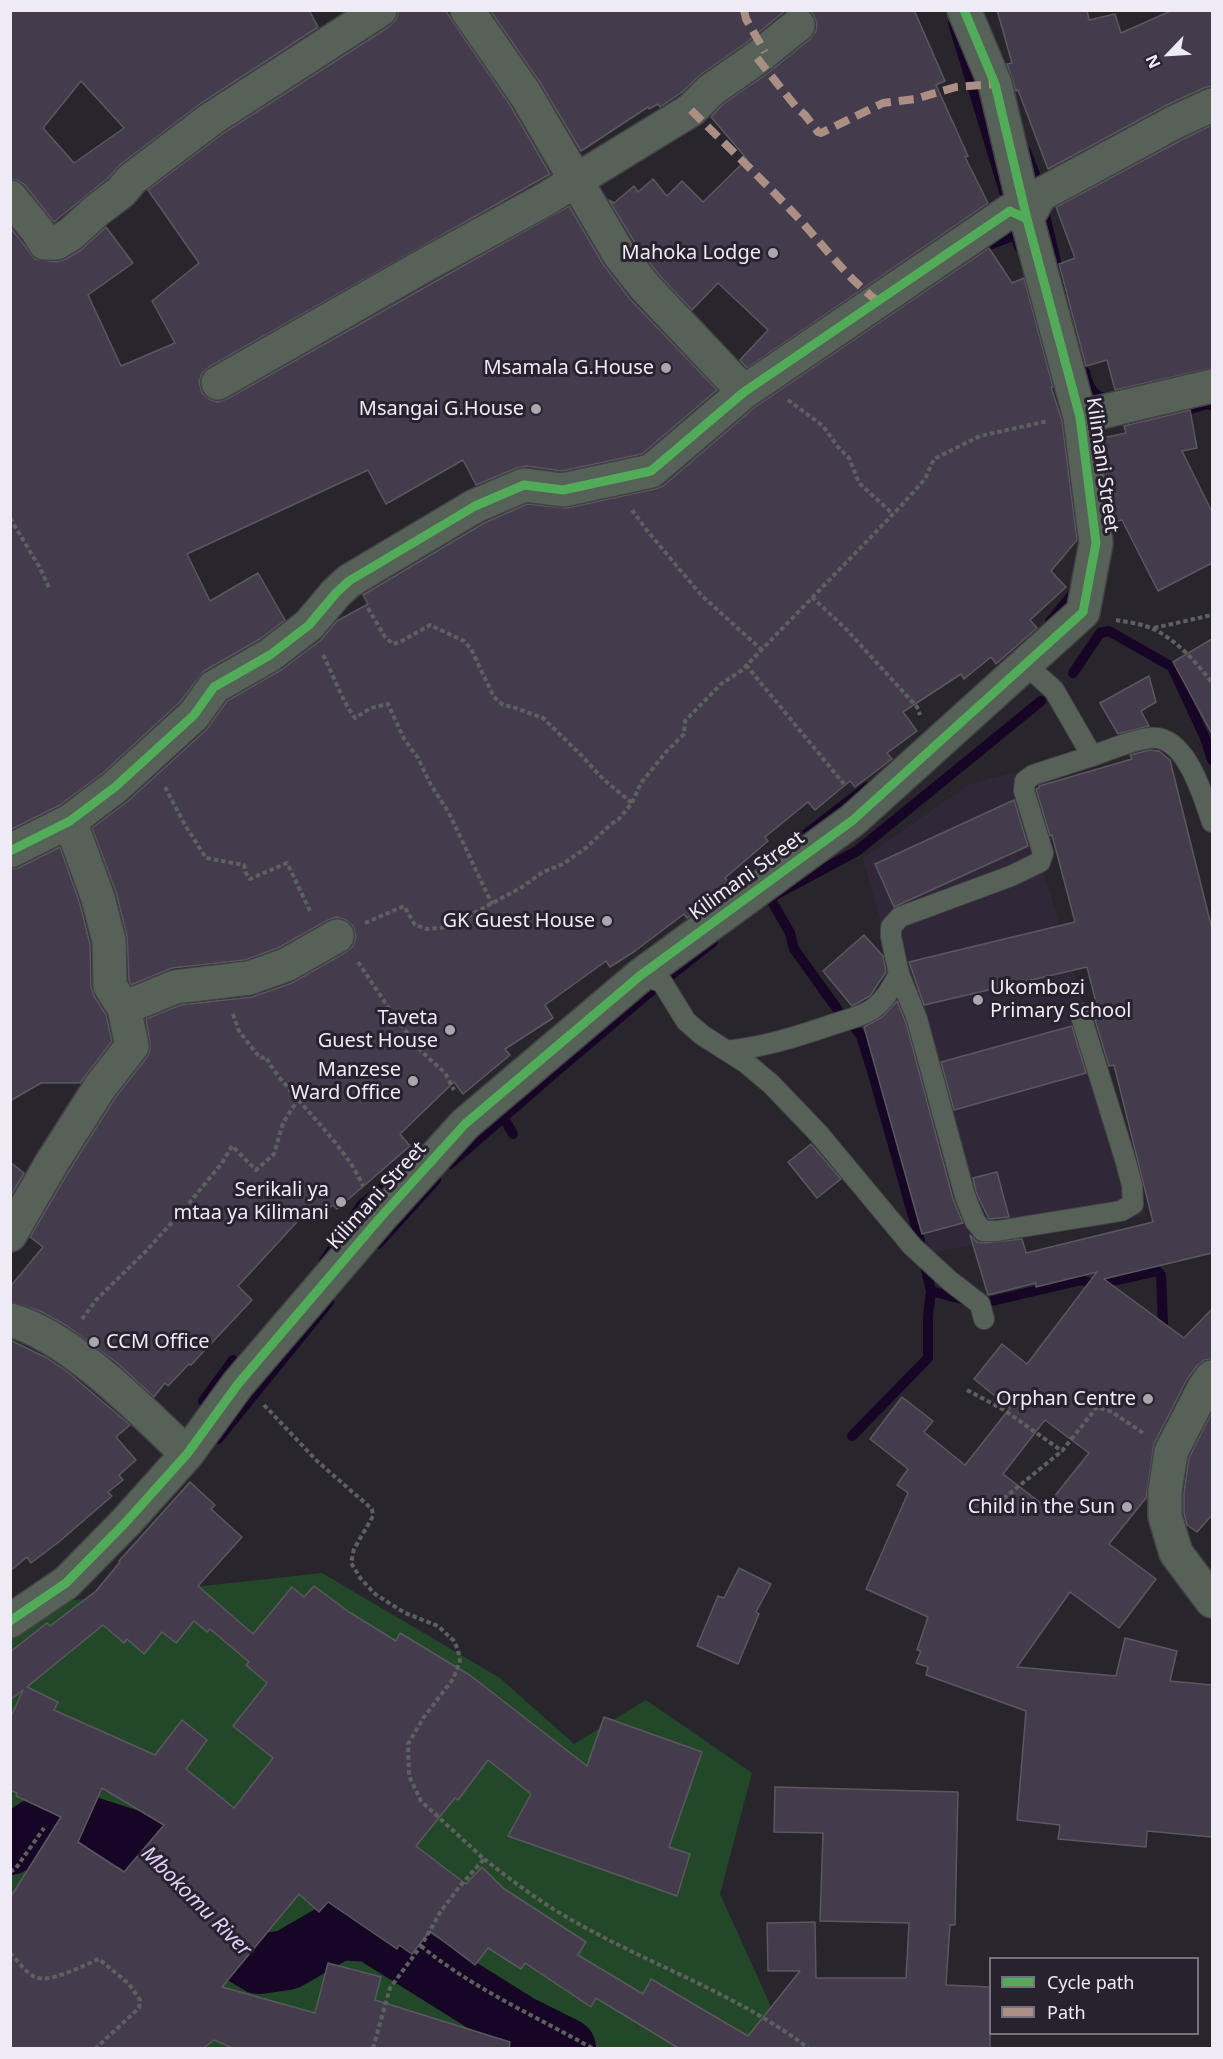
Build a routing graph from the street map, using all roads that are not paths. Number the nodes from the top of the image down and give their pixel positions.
1 (380, 10) edge
2 (467, 10) edge
3 (964, 10) edge
4 (798, 25) dead end
5 (1212, 105) edge
6 (575, 180) junction
7 (10, 197) edge
8 (1027, 219) junction
9 (218, 383) dead end
10 (753, 386) junction
11 (1212, 386) edge
12 (1080, 417) junction
13 (1026, 665) junction
14 (1092, 756) junction
15 (70, 821) junction
16 (1212, 822) edge
17 (10, 851) edge
18 (337, 936) road end
19 (899, 974) junction
20 (641, 975) junction
21 (124, 1008) junction
22 (1080, 1013) dead end
23 (727, 1051) junction
24 (10, 1235) edge
25 (984, 1319) dead end
26 (10, 1320) edge
27 (1212, 1377) edge
28 (187, 1454) junction
29 (1212, 1601) edge
30 (10, 1621) edge

1 - 7 street
2 - 6 street
3 - 8 street, Kilimani Street
4 - 6 street
5 - 8 street
6 - 9 street
6 - 10 street
8 - 10 street
8 - 12 street, Kilimani Street
10 - 15 street
11 - 12 street
12 - 13 street, Kilimani Street
13 - 14 lane
13 - 20 street, Kilimani Street
14 - 16 lane
14 - 19 lane
15 - 17 street
15 - 21 street
18 - 21 street
19 - 22 lane
19 - 23 lane
20 - 23 lane
20 - 28 street, Kilimani Street
21 - 24 street
23 - 25 lane
26 - 28 street
27 - 29 street
28 - 30 street, Kilimani Street

